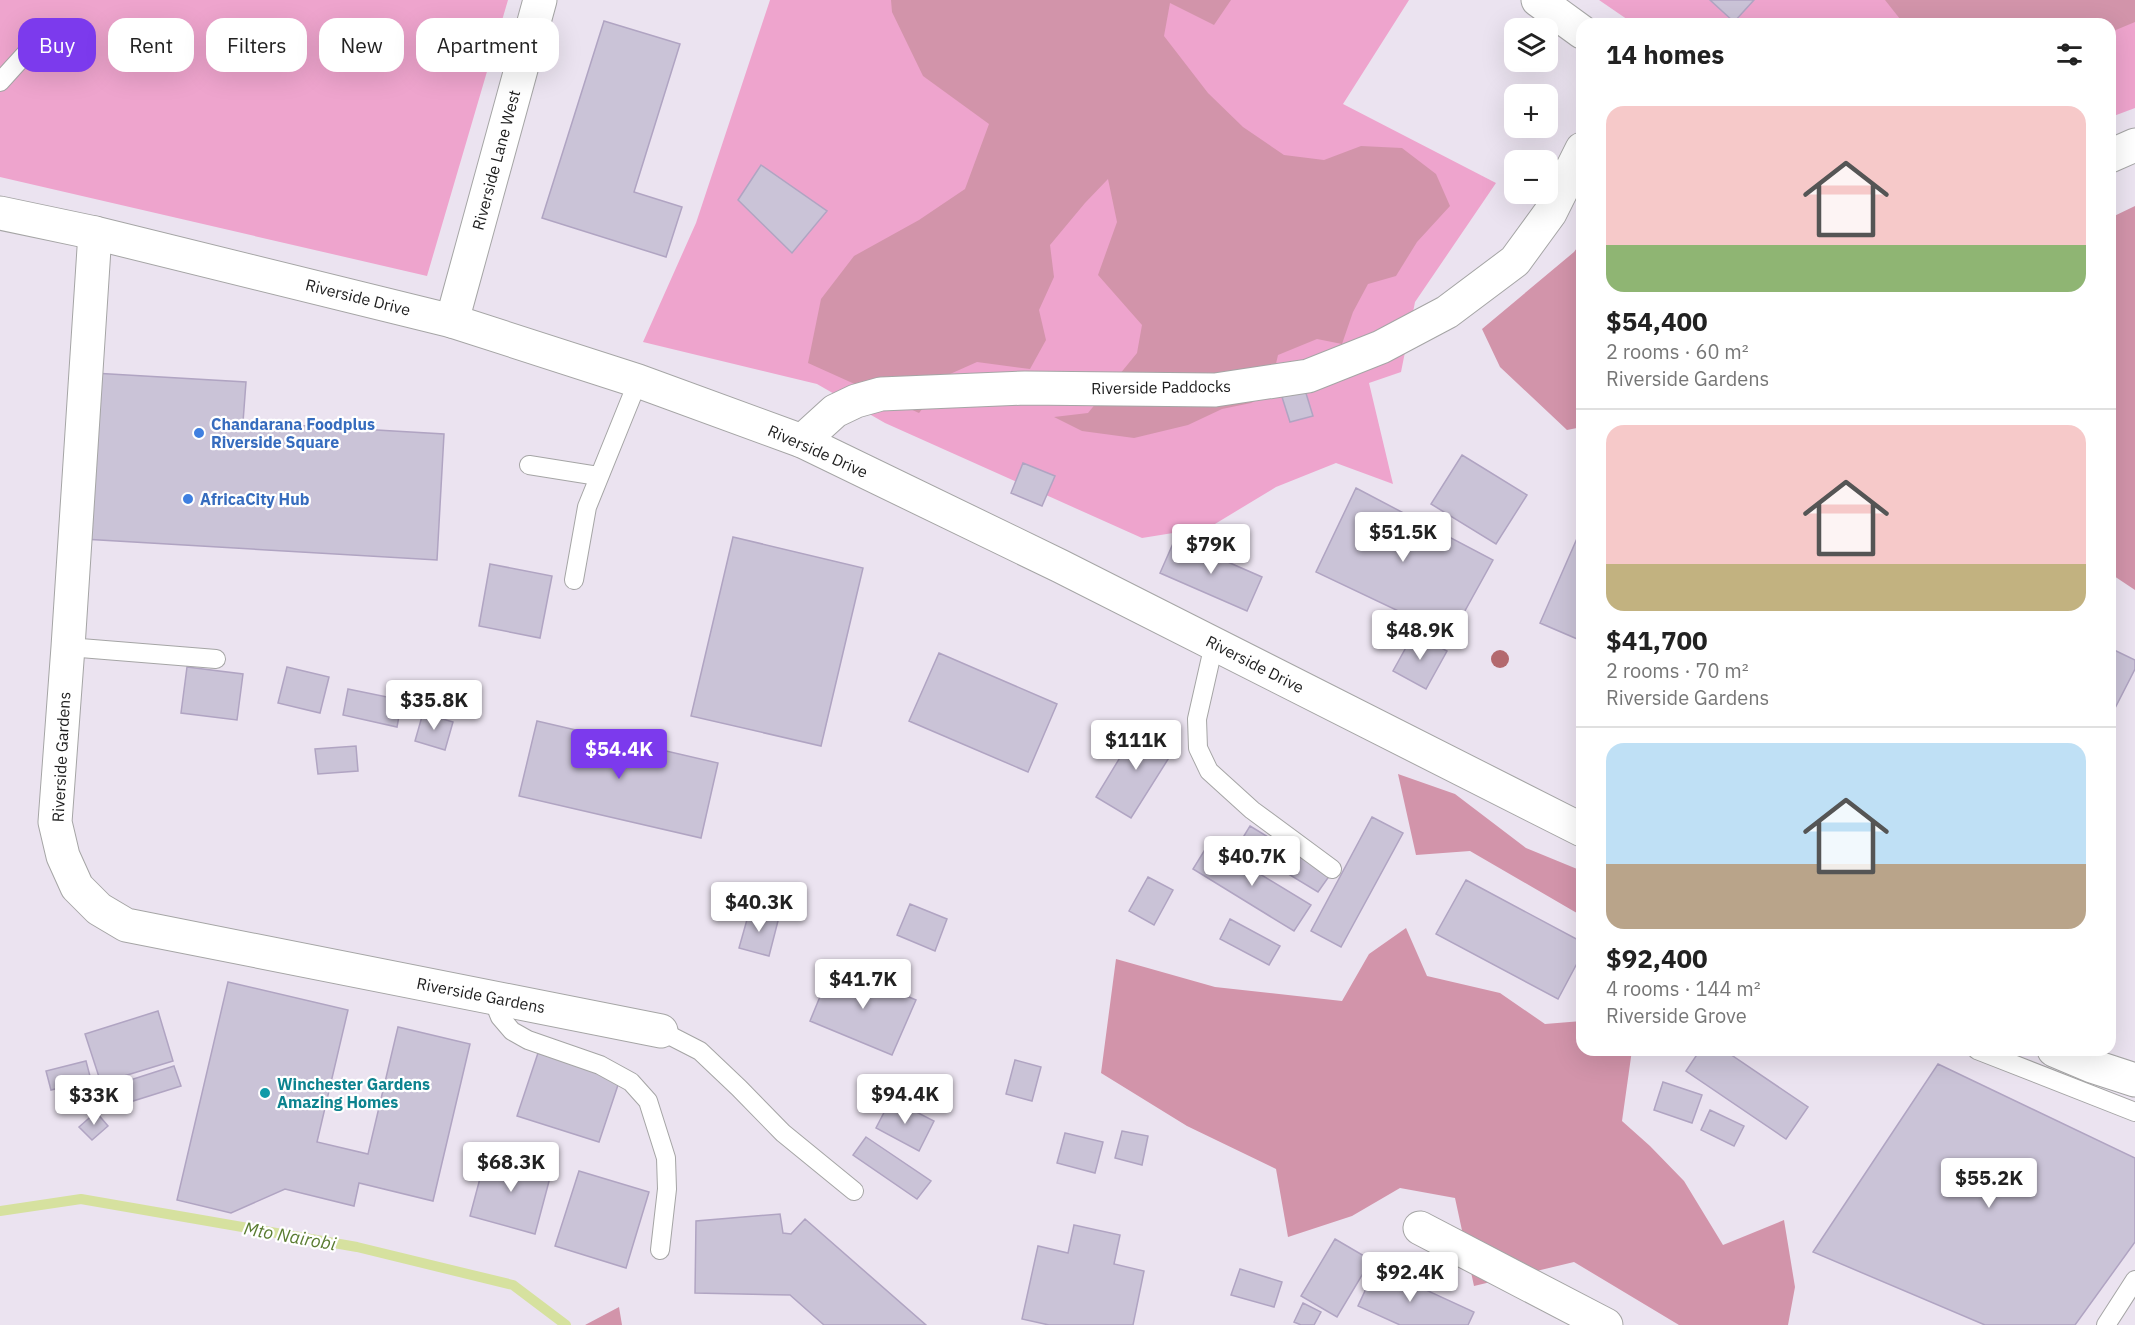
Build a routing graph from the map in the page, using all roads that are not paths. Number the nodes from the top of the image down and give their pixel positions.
1 (540, 0) edge
2 (1538, 0) edge
3 (1576, 28) edge
4 (18, 62) edge
5 (0, 82) edge
6 (2135, 145) edge
7 (2116, 153) edge
8 (1576, 161) edge
9 (0, 213) edge
10 (94, 233) junction
11 (452, 321) junction
12 (638, 381) junction
13 (802, 441) junction
14 (529, 465) dead end
15 (598, 476) junction
16 (574, 580) dead end
17 (1214, 644) junction
18 (68, 647) junction
19 (216, 659) dead end
20 (1576, 827) edge
21 (1332, 869) dead end
22 (492, 998) junction
23 (661, 1031) joint
24 (1992, 1056) edge
25 (2068, 1056) edge
26 (2135, 1080) edge
27 (2135, 1112) edge
28 (854, 1191) dead end
29 (1419, 1228) dead end
30 (660, 1250) dead end
31 (2135, 1280) edge
32 (1606, 1325) edge
33 (2106, 1325) edge

1 - 11 street, Riverside Lane West
2 - 3 street
4 - 5 lane
6 - 7 street
8 - 13 street, Riverside Paddocks
9 - 10 street, Riverside Drive
10 - 11 street, Riverside Drive
10 - 18 street, Riverside Gardens
11 - 12 street, Riverside Drive
12 - 13 street, Riverside Drive
12 - 15 lane
13 - 17 street, Riverside Drive
14 - 15 lane
15 - 16 lane
17 - 20 street, Riverside Drive
17 - 21 lane
18 - 19 lane
18 - 22 street, Riverside Gardens
22 - 23 street, Riverside Gardens
22 - 30 lane
23 - 28 lane
24 - 27 lane
25 - 26 street
29 - 32 street
31 - 33 lane

